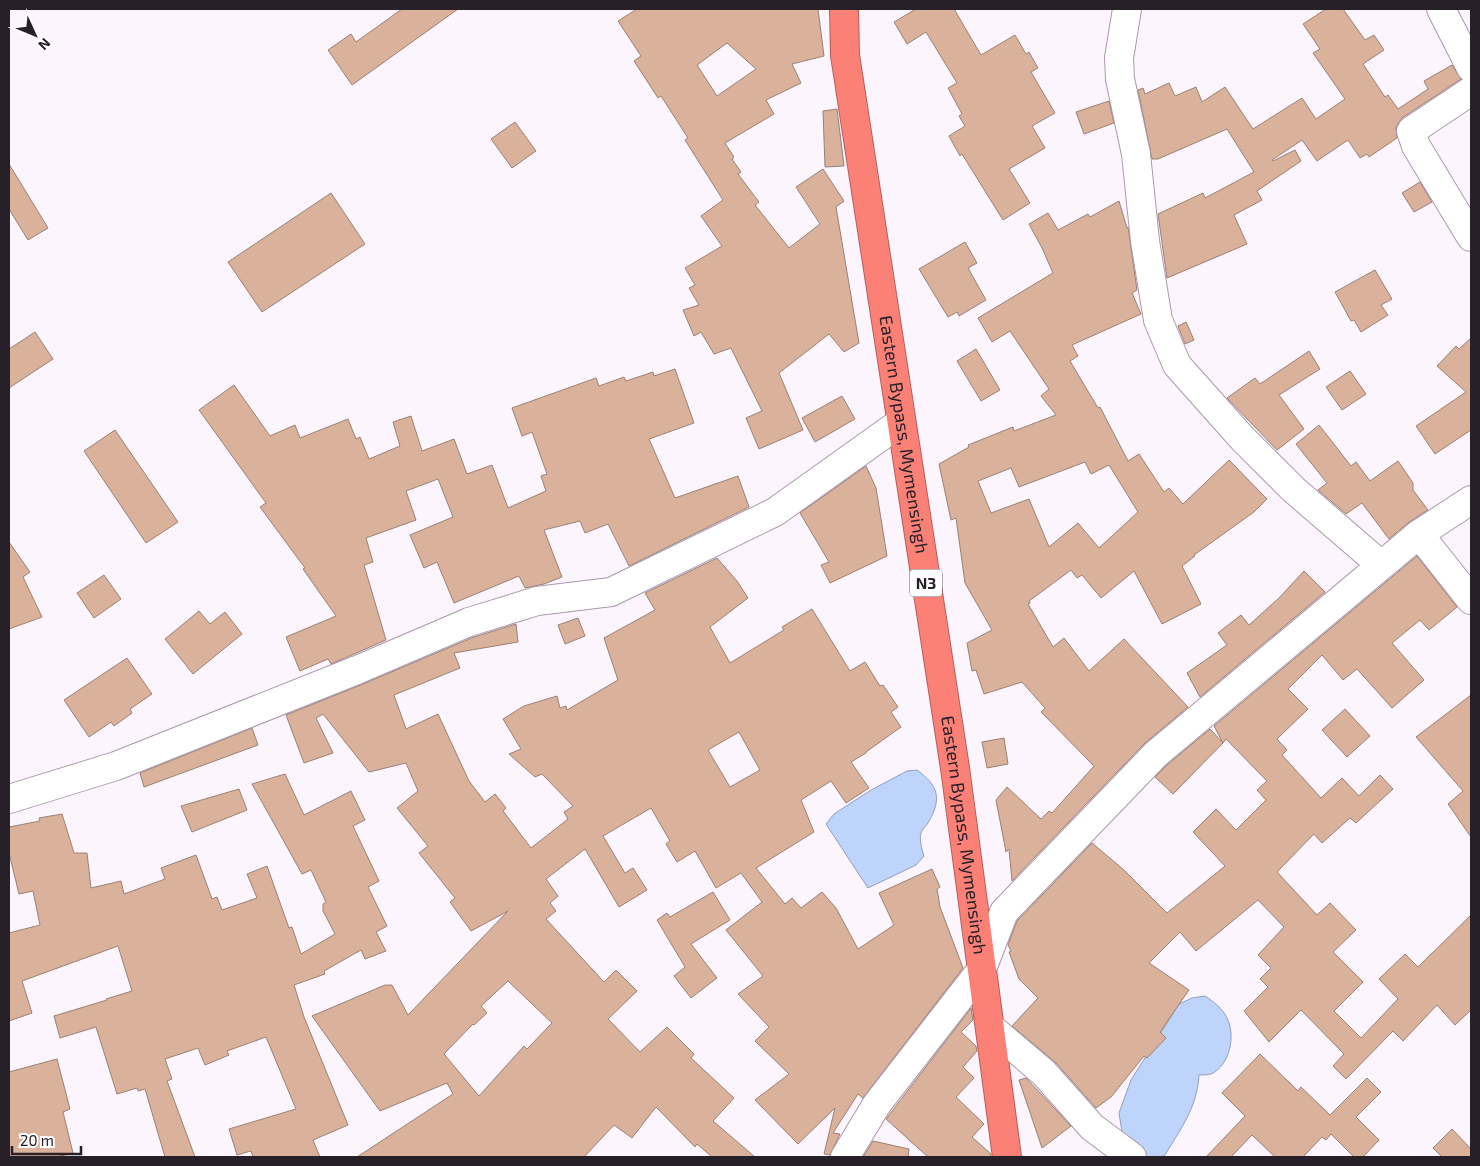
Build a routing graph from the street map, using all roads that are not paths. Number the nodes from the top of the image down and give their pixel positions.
1 (844, 9) edge
2 (1127, 9) edge
3 (1441, 9) edge
4 (1471, 68) edge
5 (1471, 90) edge
6 (1471, 237) edge
7 (901, 422) junction
8 (1471, 500) edge
9 (1419, 534) junction
10 (1381, 566) junction
11 (1471, 600) edge
12 (9, 799) edge
13 (982, 969) junction
14 (990, 1027) junction
15 (845, 1157) edge
16 (1007, 1157) edge
17 (1132, 1157) edge

1 - 7 highway, Eastern Bypass, Mymensingh / N3
2 - 10 street
3 - 4 street
5 - 6 street
7 - 12 street
7 - 13 highway, Eastern Bypass, Mymensingh / N3
8 - 9 street
9 - 10 street
9 - 11 street
10 - 13 street
13 - 14 highway, Eastern Bypass, Mymensingh / N3
13 - 15 street
14 - 16 highway, Eastern Bypass, Mymensingh / N3
14 - 17 street

